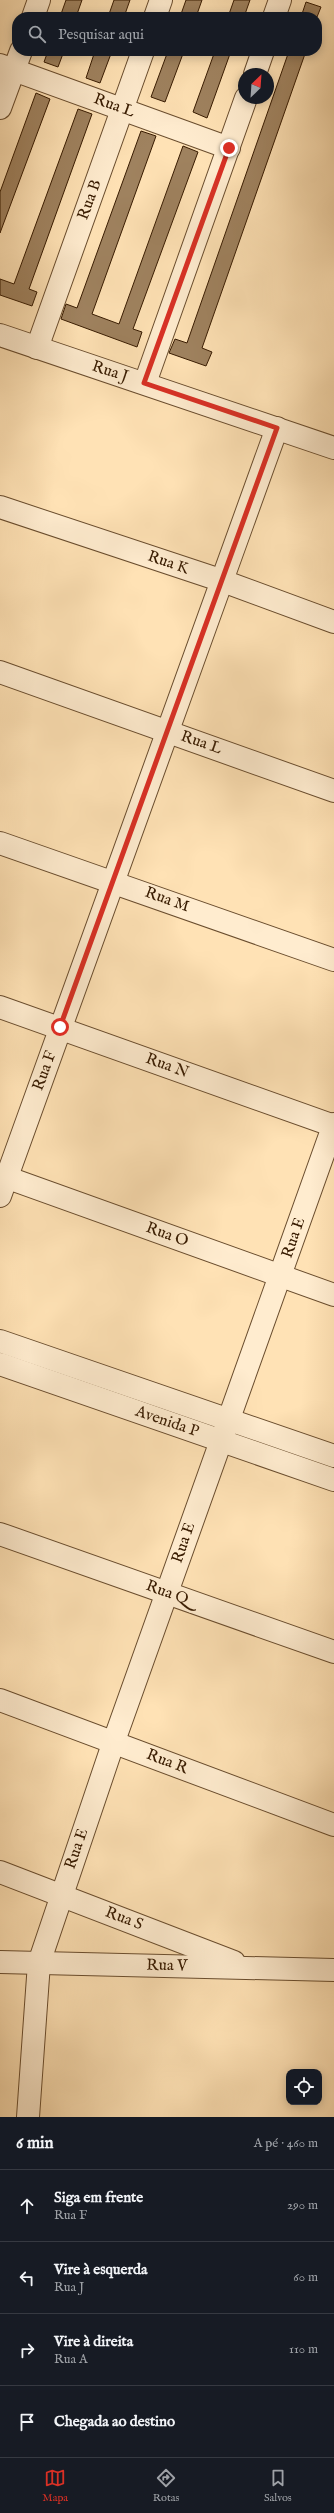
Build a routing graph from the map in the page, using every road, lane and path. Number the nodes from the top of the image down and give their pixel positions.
1 (39, 0) edge
2 (161, 0) edge
3 (280, 0) edge
4 (35, 12) edge
5 (157, 12) edge
6 (276, 12) edge
7 (141, 56) edge
8 (261, 56) edge
9 (12, 62) edge
10 (257, 68) edge
11 (244, 104) edge
12 (0, 108) edge
13 (122, 109) junction
14 (229, 148) junction
15 (0, 335) edge
16 (37, 348) junction
17 (144, 383) junction
18 (277, 428) junction
19 (334, 448) edge
20 (0, 507) edge
21 (220, 580) junction
22 (334, 622) edge
23 (0, 672) edge
24 (166, 731) junction
25 (334, 791) edge
26 (0, 843) edge
27 (113, 881) junction
28 (334, 960) edge
29 (0, 1007) edge
30 (60, 1027) junction
31 (334, 1125) edge
32 (2, 1182) edge
33 (281, 1276) junction
34 (334, 1295) edge
35 (0, 1341) edge
36 (0, 1364) edge
37 (228, 1418) junction
38 (220, 1441) junction
39 (334, 1456) edge
40 (334, 1480) edge
41 (0, 1534) edge
42 (167, 1593) junction
43 (334, 1652) edge
44 (0, 1700) edge
45 (114, 1741) junction
46 (334, 1825) edge
47 (0, 1872) edge
48 (62, 1895) junction
49 (0, 1962) edge
50 (39, 1963) junction
51 (248, 1968) junction
52 (334, 1970) edge
53 (28, 2117) edge

1 - 4 street
2 - 5 street
3 - 6 street
7 - 13 street, Rua B
8 - 10 street
9 - 12 street
9 - 13 street, Rua L
11 - 14 street
13 - 14 street, Rua L
13 - 16 street, Rua B
14 - 17 street
15 - 16 street, Rua J
16 - 17 street, Rua J
17 - 18 street, Rua J
18 - 19 street, Rua J
18 - 21 street, Rua F
20 - 21 street, Rua K
21 - 22 street, Rua K
21 - 24 street, Rua F
23 - 24 street, Rua L
24 - 25 street, Rua L
24 - 27 street, Rua F
26 - 27 street, Rua M
27 - 28 street, Rua M
27 - 30 street, Rua F
29 - 30 street, Rua N
30 - 31 street, Rua N
30 - 32 street, Rua F
31 - 33 street, Rua E
32 - 33 street, Rua O
33 - 34 street, Rua O
33 - 37 street, Rua E
35 - 37 street, Avenida P
36 - 38 street, Avenida P
37 - 38 street, Rua E
37 - 39 street, Avenida P
38 - 40 street, Avenida P
38 - 42 street, Rua E
41 - 42 street, Rua Q
42 - 43 street, Rua Q
42 - 45 street, Rua E
44 - 45 street, Rua R
45 - 46 street, Rua R
45 - 48 street, Rua E
47 - 48 street, Rua S
48 - 50 street, Rua E
48 - 51 street, Rua S
49 - 50 street, Rua V
50 - 51 street, Rua V
50 - 53 street, Rua E
51 - 52 street, Rua V

